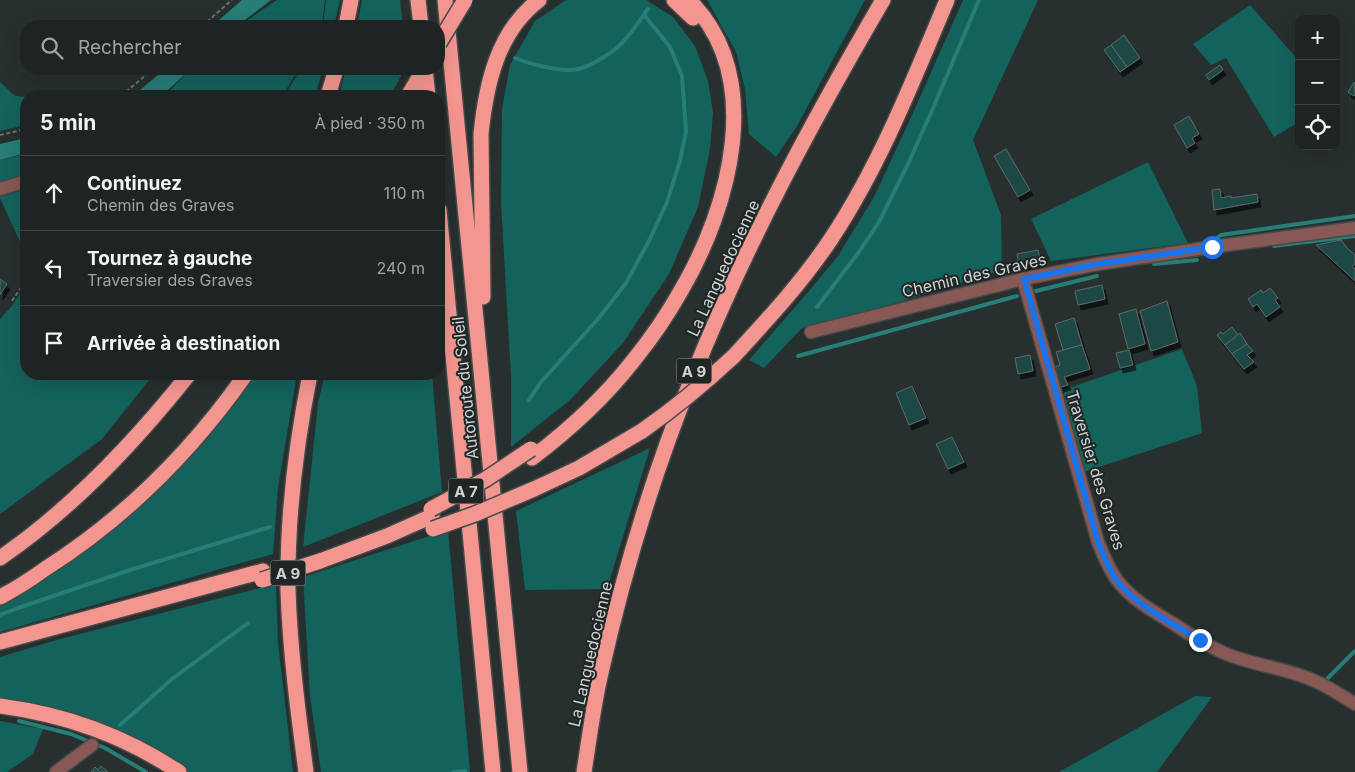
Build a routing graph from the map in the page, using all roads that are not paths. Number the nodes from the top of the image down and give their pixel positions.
1 (351, 0) edge
2 (418, 0) edge
3 (445, 0) edge
4 (465, 0) edge
5 (539, 0) edge
6 (674, 0) edge
7 (689, 0) edge
8 (884, 0) edge
9 (948, 0) edge
10 (347, 20) edge
11 (420, 20) edge
12 (445, 33) edge
13 (334, 75) edge
14 (420, 75) edge
15 (425, 75) edge
16 (330, 90) edge
17 (412, 90) edge
18 (427, 90) edge
19 (20, 183) edge
20 (0, 189) edge
21 (1355, 228) edge
22 (445, 272) edge
23 (1024, 279) junction
24 (811, 332) dead end
25 (184, 380) edge
26 (242, 380) edge
27 (309, 380) edge
28 (484, 401) junction
29 (531, 453) junction
30 (432, 518) junction
31 (320, 557) junction
32 (0, 558) edge
33 (262, 575) junction
34 (0, 597) edge
35 (0, 642) edge
36 (0, 650) edge
37 (1355, 704) edge
38 (0, 706) edge
39 (92, 745) dead end
40 (56, 772) edge
41 (179, 772) edge
42 (306, 772) edge
43 (493, 772) edge
44 (520, 772) edge
45 (584, 772) edge

1 - 10 highway
2 - 11 highway
3 - 28 highway, Autoroute du Soleil / A 7
4 - 12 highway, bridge
5 - 28 highway
6 - 29 highway
7 - 29 highway
8 - 45 highway, La Languedocienne / A 9
9 - 30 highway, bridge
13 - 16 highway
14 - 17 highway
15 - 18 highway
19 - 20 street
21 - 23 street, Chemin des Graves
22 - 43 highway, Autoroute du Soleil / A 7
23 - 24 street, Chemin des Graves
23 - 37 street, Traversier des Graves
25 - 32 highway
26 - 34 highway
27 - 42 highway, A 9
28 - 44 highway, Autoroute du Soleil / A 7
29 - 30 highway
30 - 31 highway
30 - 31 highway
31 - 33 highway, bridge
33 - 35 highway
33 - 36 highway
38 - 41 highway
39 - 40 street

